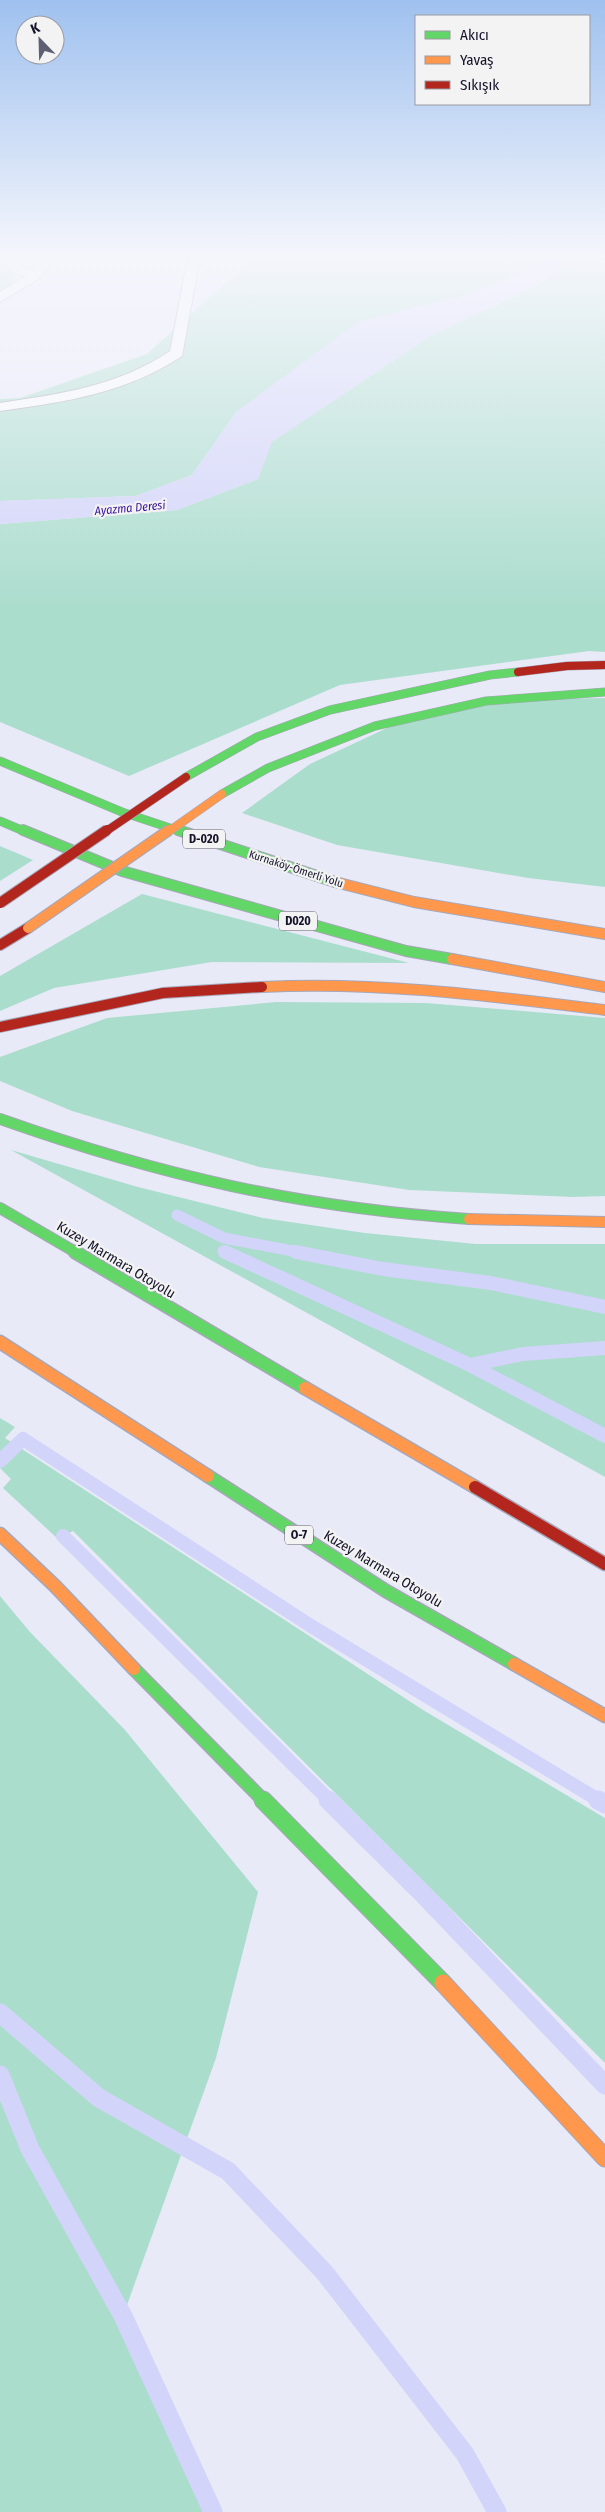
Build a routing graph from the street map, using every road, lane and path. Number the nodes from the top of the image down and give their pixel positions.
1 (145, 373) edge
2 (0, 407) edge
3 (605, 665) edge
4 (605, 692) edge
5 (0, 760) edge
6 (0, 821) edge
7 (414, 902) junction
8 (0, 903) edge
9 (605, 922) edge
10 (605, 934) edge
11 (0, 945) edge
12 (605, 986) edge
13 (605, 1010) edge
14 (0, 1027) edge
15 (0, 1119) edge
16 (0, 1208) edge
17 (605, 1222) edge
18 (0, 1342) edge
19 (0, 1534) edge
20 (605, 1564) edge
21 (605, 1716) edge
22 (605, 2158) edge

1 - 2 street
3 - 8 highway, bridge
4 - 11 highway, bridge
5 - 7 highway, Kurnaköy-Ömerli Yolu / D-020
6 - 12 highway, D020
7 - 9 highway
7 - 10 highway, Kurnaköy-Ömerli Yolu
13 - 14 highway
15 - 17 highway
16 - 20 highway, Kuzey Marmara Otoyolu
18 - 21 highway, Kuzey Marmara Otoyolu / O-7
19 - 22 highway

